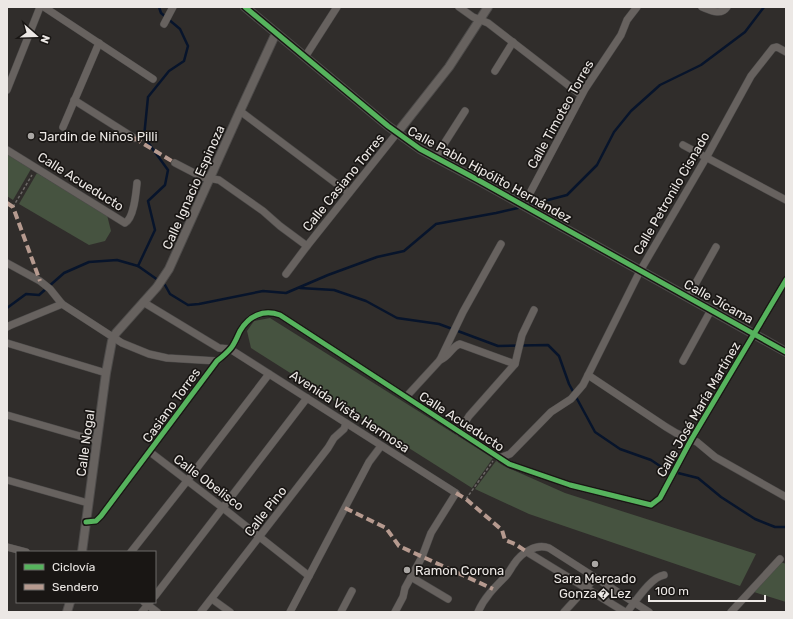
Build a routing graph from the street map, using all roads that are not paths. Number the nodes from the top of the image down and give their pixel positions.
1 (40, 7) edge
2 (44, 7) edge
3 (245, 7) edge
4 (337, 7) edge
5 (460, 7) edge
6 (488, 7) edge
7 (637, 7) edge
8 (702, 7) edge
9 (727, 7) edge
10 (171, 10) edge
11 (480, 20) junction
12 (164, 23) dead end
13 (276, 33) junction
14 (514, 42) junction
15 (99, 43) junction
16 (786, 52) edge
17 (305, 57) junction
18 (495, 71) dead end
19 (154, 79) dead end
20 (7, 90) edge
21 (581, 95) junction
22 (74, 100) junction
23 (240, 111) junction
24 (465, 111) dead end
25 (62, 127) dead end
26 (397, 133) junction
27 (134, 138) dead end
28 (683, 145) dead end
29 (7, 150) edge
30 (435, 158) junction
31 (706, 158) junction
32 (175, 163) dead end
33 (210, 178) junction
34 (137, 183) dead end
35 (349, 193) junction
36 (530, 193) dead end
37 (786, 200) edge
38 (501, 244) dead end
39 (307, 246) junction
40 (716, 247) dead end
41 (7, 263) edge
42 (640, 271) junction
43 (286, 274) dead end
44 (786, 280) edge
45 (688, 297) junction
46 (144, 302) junction
47 (62, 304) junction
48 (534, 310) dead end
49 (711, 310) junction
50 (280, 315) joint
51 (7, 327) edge
52 (754, 334) junction
53 (114, 338) junction
54 (7, 343) edge
55 (230, 349) junction
56 (786, 352) edge
57 (441, 357) junction
58 (217, 361) junction
59 (683, 361) dead end
60 (515, 364) junction
61 (106, 373) junction
62 (269, 374) junction
63 (588, 375) junction
64 (406, 397) junction
65 (307, 398) junction
66 (7, 415) edge
67 (346, 423) junction
68 (459, 432) junction
69 (691, 440) junction
70 (97, 441) junction
71 (382, 446) junction
72 (150, 452) junction
73 (498, 457) junction
74 (7, 480) edge
75 (188, 481) junction
76 (786, 497) edge
77 (88, 503) junction
78 (651, 506) joint
79 (223, 508) junction
80 (86, 522) junction
81 (260, 537) junction
82 (7, 547) edge
83 (22, 551) edge
84 (82, 551) edge
85 (132, 551) edge
86 (527, 552) junction
87 (780, 559) dead end
88 (664, 575) dead end
89 (309, 576) junction
90 (411, 578) junction
91 (595, 578) junction
92 (586, 588) junction
93 (352, 591) dead end
94 (156, 595) edge
95 (212, 599) junction
96 (448, 599) dead end
97 (147, 603) edge
98 (635, 603) junction
99 (142, 612) edge
100 (157, 612) edge
101 (202, 612) edge
102 (230, 612) edge
103 (290, 612) edge
104 (341, 612) edge
105 (395, 612) edge
106 (478, 612) edge
107 (564, 612) edge
108 (626, 612) edge
109 (649, 612) edge
110 (731, 612) edge

1 - 20 street
2 - 15 street
3 - 13 street, Calle Pablo Hipólito Hernández
4 - 17 street
5 - 11 street
6 - 11 street, Calle Casiano Torres
7 - 21 street, Calle Timoteo Torres
8 - 9 street
10 - 12 street
11 - 14 street
11 - 26 street, Calle Casiano Torres
13 - 17 street, Calle Pablo Hipólito Hernández
13 - 23 street, Calle Ignacio Espinoza
14 - 18 street
14 - 21 street
15 - 19 street
15 - 22 street
16 - 31 street, Calle Petronilo Cisnado
17 - 26 street, Calle Pablo Hipólito Hernández
21 - 36 street, Calle Timoteo Torres
22 - 25 street
22 - 27 street
23 - 33 street, Calle Ignacio Espinoza
23 - 35 street
24 - 30 street
26 - 30 street, Calle Pablo Hipólito Hernández
26 - 35 street, Calle Casiano Torres
28 - 31 street
29 - 34 street, Calle Acueducto
30 - 42 street, Calle Pablo Hipólito Hernández
31 - 37 street
31 - 42 street, Calle Petronilo Cisnado
32 - 33 street
33 - 39 street
33 - 46 street, Calle Ignacio Espinoza
35 - 39 street, Calle Casiano Torres
38 - 57 street
39 - 43 street, Calle Casiano Torres
40 - 45 street
41 - 47 street
42 - 45 street, Calle Jícama
42 - 63 street, Calle Petronilo Cisnado
44 - 52 street, Calle José María Martínez
45 - 49 street, Calle Jícama
46 - 53 street, Calle Ignacio Espinoza
46 - 55 street, Avenida Vista Hermosa
47 - 51 street
47 - 53 street
48 - 60 street
49 - 52 street, Calle Jícama
49 - 59 street
50 - 55 street, Casiano Torres
50 - 64 street, Calle Acueducto
52 - 56 street, Calle Jícama
52 - 69 street, Calle José María Martínez
53 - 58 street
53 - 61 street, Calle Nogal
54 - 61 street
55 - 58 street, Casiano Torres
55 - 62 street, Avenida Vista Hermosa
57 - 60 street
57 - 64 street
58 - 72 street, Casiano Torres
60 - 68 street
61 - 70 street, Calle Nogal
62 - 65 street, Avenida Vista Hermosa
62 - 75 street
63 - 69 street
63 - 73 street, Calle Petronilo Cisnado
64 - 68 street, Calle Acueducto
65 - 67 street, Avenida Vista Hermosa
65 - 79 street
66 - 70 street
67 - 71 street, Avenida Vista Hermosa
67 - 81 street, Calle Pino
68 - 73 street, Calle Acueducto
69 - 76 street
69 - 78 street, Calle José María Martínez
70 - 77 street, Calle Nogal
71 - 89 street
71 - 90 street, Avenida Vista Hermosa
72 - 75 street, Calle Obelisco
72 - 80 street, Casiano Torres
73 - 78 street, Calle Acueducto
74 - 77 street
75 - 79 street, Calle Obelisco
75 - 85 street
77 - 80 street, Calle Nogal
79 - 81 street, Calle Obelisco
79 - 94 street
80 - 84 street, Calle Nogal
81 - 89 street, Calle Obelisco
81 - 95 street, Calle Pino
82 - 83 street
86 - 91 street
86 - 92 street
86 - 106 street
87 - 110 street
88 - 98 street
89 - 103 street
90 - 96 street
90 - 105 street
91 - 92 street
91 - 98 street
92 - 107 street
92 - 108 street
93 - 104 street
95 - 101 street, Calle Pino
95 - 102 street
97 - 99 street
97 - 100 street
98 - 108 street
98 - 109 street

